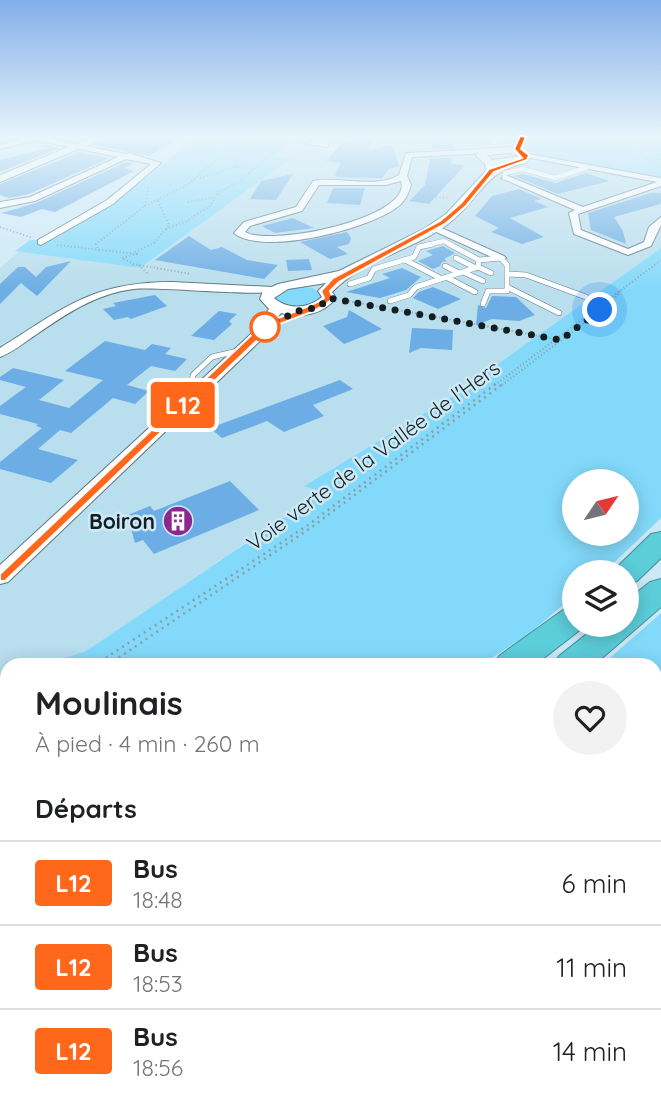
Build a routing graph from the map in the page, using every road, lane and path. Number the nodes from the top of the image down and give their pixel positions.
1 (55, 189) edge
2 (126, 189) edge
3 (149, 189) edge
4 (178, 189) edge
5 (227, 189) edge
6 (313, 189) edge
7 (401, 189) edge
8 (406, 189) edge
9 (471, 189) edge
10 (532, 189) edge
11 (643, 189) edge
12 (29, 190) dead end
13 (403, 196) junction
14 (215, 197) junction
15 (457, 198) dead end
16 (157, 200) junction
17 (187, 202) dead end
18 (1, 204) edge
19 (145, 206) junction
20 (581, 208) junction
21 (661, 220) edge
22 (0, 227) edge
23 (435, 228) junction
24 (166, 229) junction
25 (42, 242) joint
26 (55, 245) dead end
27 (100, 252) junction
28 (135, 252) junction
29 (456, 258) dead end
30 (501, 258) junction
31 (405, 260) junction
32 (661, 260) edge
33 (139, 265) dead end
34 (478, 265) junction
35 (445, 266) dead end
36 (461, 272) junction
37 (491, 273) dead end
38 (507, 274) junction
39 (348, 278) junction
40 (444, 278) junction
41 (482, 281) dead end
42 (306, 284) junction
43 (507, 287) junction
44 (475, 292) dead end
45 (327, 294) junction
46 (586, 297) dead end
47 (273, 299) junction
48 (390, 301) dead end
49 (484, 304) dead end
50 (382, 308) dead end
51 (395, 310) dead end
52 (298, 311) junction
53 (559, 313) dead end
54 (267, 326) junction
55 (559, 340) junction
56 (0, 353) edge
57 (661, 541) edge
58 (639, 561) edge
59 (0, 578) edge
60 (661, 590) edge
61 (639, 608) edge
62 (562, 627) edge
63 (605, 637) edge
64 (106, 658) edge
65 (118, 658) edge
66 (520, 658) edge
67 (579, 658) edge

1 - 18 street
2 - 25 street
3 - 19 path
4 - 16 path
5 - 14 path
6 - 13 street
7 - 13 street
8 - 13 street
9 - 23 street
10 - 20 street
11 - 20 street
12 - 18 street
13 - 15 path
14 - 17 path
14 - 24 path
16 - 19 path
16 - 24 path
19 - 27 path
20 - 21 street
22 - 25 path
23 - 30 street
23 - 39 street
24 - 28 path
26 - 27 path
27 - 28 path
28 - 33 path
29 - 34 lane
30 - 34 lane
30 - 38 lane
31 - 34 lane
31 - 39 lane
31 - 40 lane
32 - 55 path
34 - 36 lane
34 - 37 lane
35 - 36 lane
36 - 40 lane
36 - 41 lane
38 - 43 lane
38 - 46 lane
39 - 42 street
39 - 45 street
40 - 44 lane
40 - 48 lane
42 - 45 street
42 - 47 street
43 - 49 lane
43 - 53 lane
45 - 50 path
45 - 52 street
47 - 52 street
47 - 54 street
47 - 56 street
51 - 55 path
52 - 54 street
54 - 59 street
55 - 64 path, Voie verte de la Vallée de l'Hers
55 - 65 path
57 - 58 highway
60 - 61 highway
62 - 66 highway
63 - 67 highway

